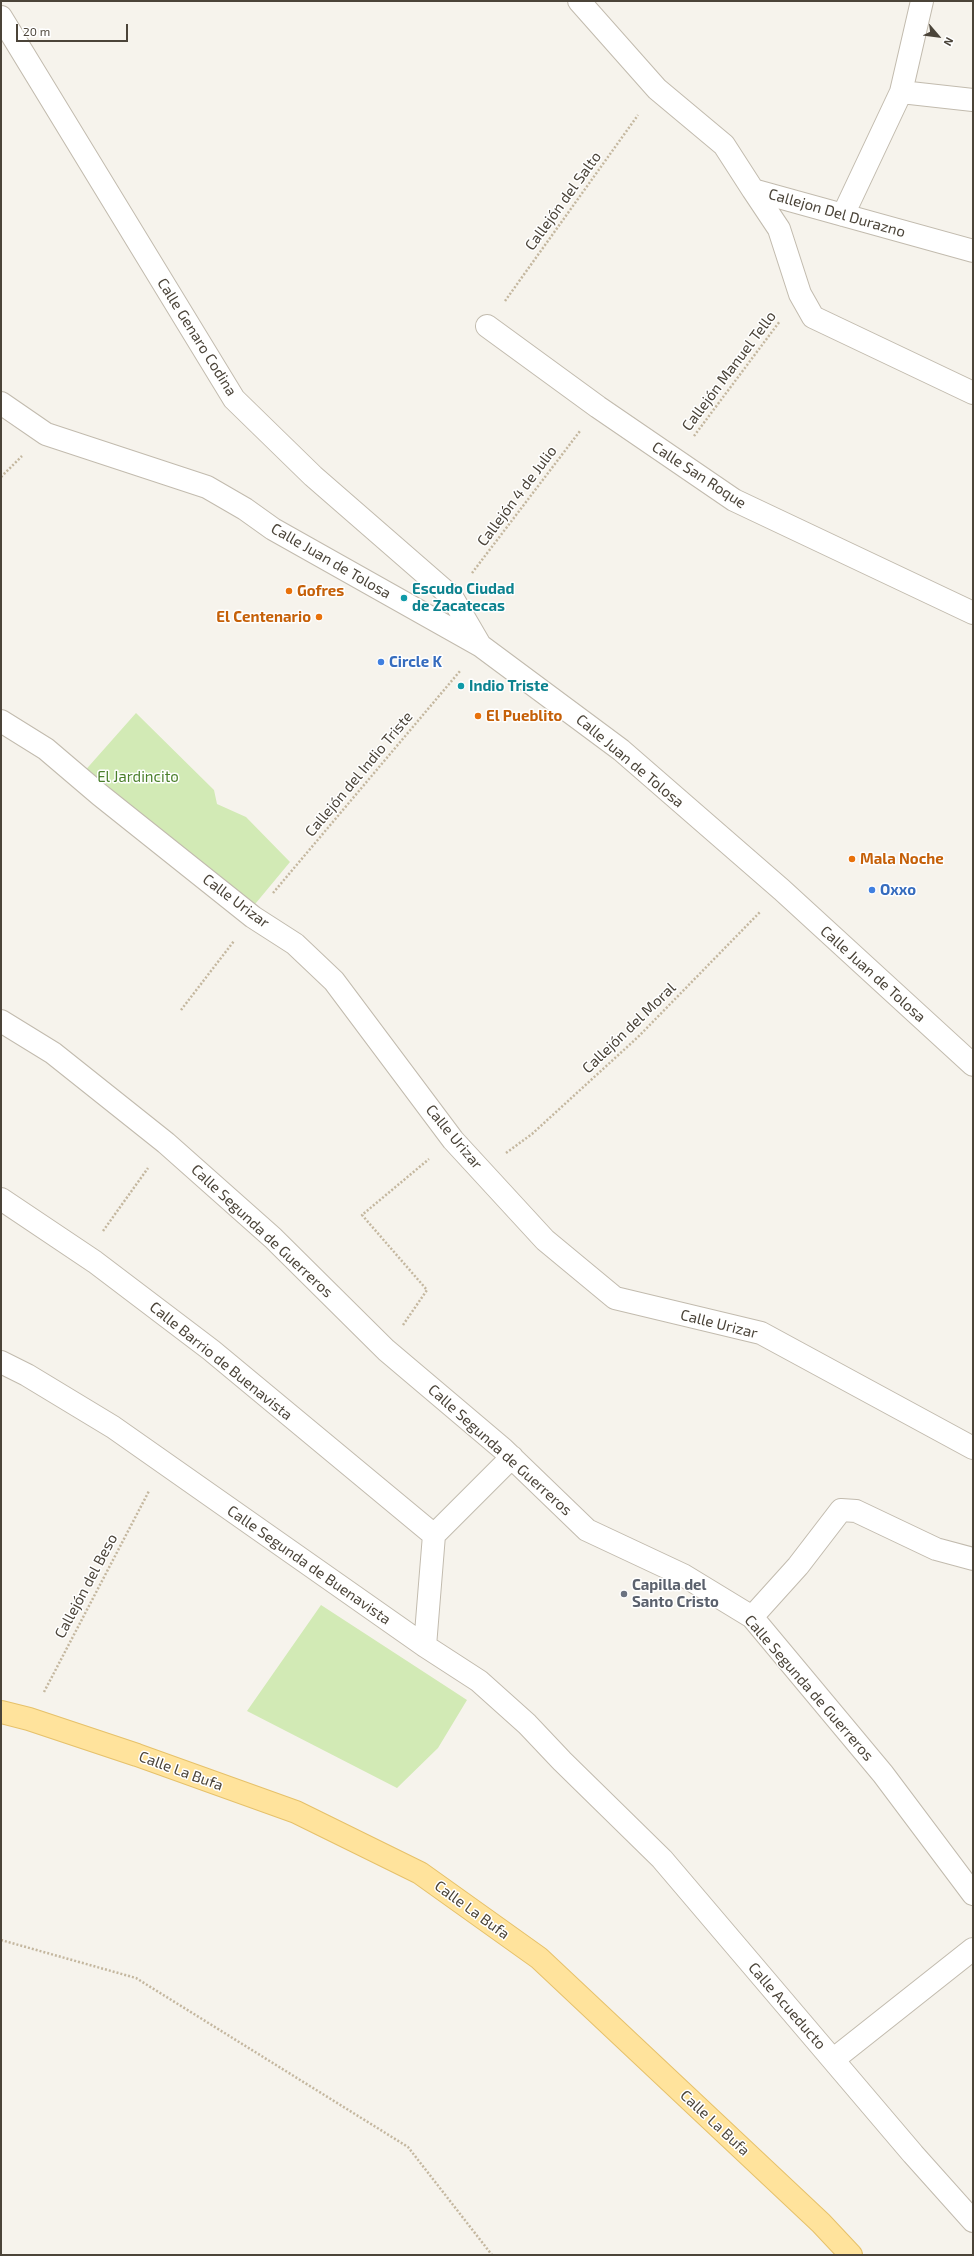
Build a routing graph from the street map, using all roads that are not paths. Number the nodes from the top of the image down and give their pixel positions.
1 (579, 1) edge
2 (922, 1) edge
3 (1, 17) edge
4 (901, 92) junction
5 (973, 100) edge
6 (753, 190) junction
7 (843, 215) junction
8 (973, 251) edge
9 (487, 326) road end
10 (973, 393) edge
11 (1, 403) edge
12 (973, 613) edge
13 (481, 646) junction
14 (1, 721) edge
15 (1, 1021) edge
16 (973, 1065) edge
17 (1, 1199) edge
18 (1, 1362) edge
19 (973, 1448) edge
20 (512, 1457) junction
21 (434, 1534) junction
22 (973, 1559) edge
23 (752, 1617) junction
24 (425, 1646) junction
25 (1, 1712) edge
26 (597, 1795) joint
27 (973, 1894) edge
28 (973, 1949) edge
29 (834, 2059) junction
30 (973, 2221) edge
31 (851, 2255) edge

1 - 6 street, Callejon Del Durazno
2 - 4 street
3 - 13 street, Calle Genaro Codina
4 - 5 street
4 - 7 street
6 - 7 street, Callejon Del Durazno
6 - 10 street
7 - 8 street, Callejon Del Durazno
9 - 12 street, Calle San Roque
11 - 13 street, Calle Juan de Tolosa
13 - 16 street, Calle Juan de Tolosa
14 - 19 street, Calle Urizar
15 - 20 street, Calle Segunda de Guerreros
17 - 21 street, Calle Barrio de Buenavista
18 - 24 street, Calle Segunda de Buenavista
20 - 21 street
20 - 23 street, Calle Segunda de Guerreros
21 - 24 street
22 - 23 street
23 - 27 street, Calle Segunda de Guerreros
24 - 26 street, Calle Segunda de Buenavista
25 - 31 main road, Calle La Bufa
26 - 29 street, Calle Acueducto
28 - 29 street
29 - 30 street, Calle Acueducto

